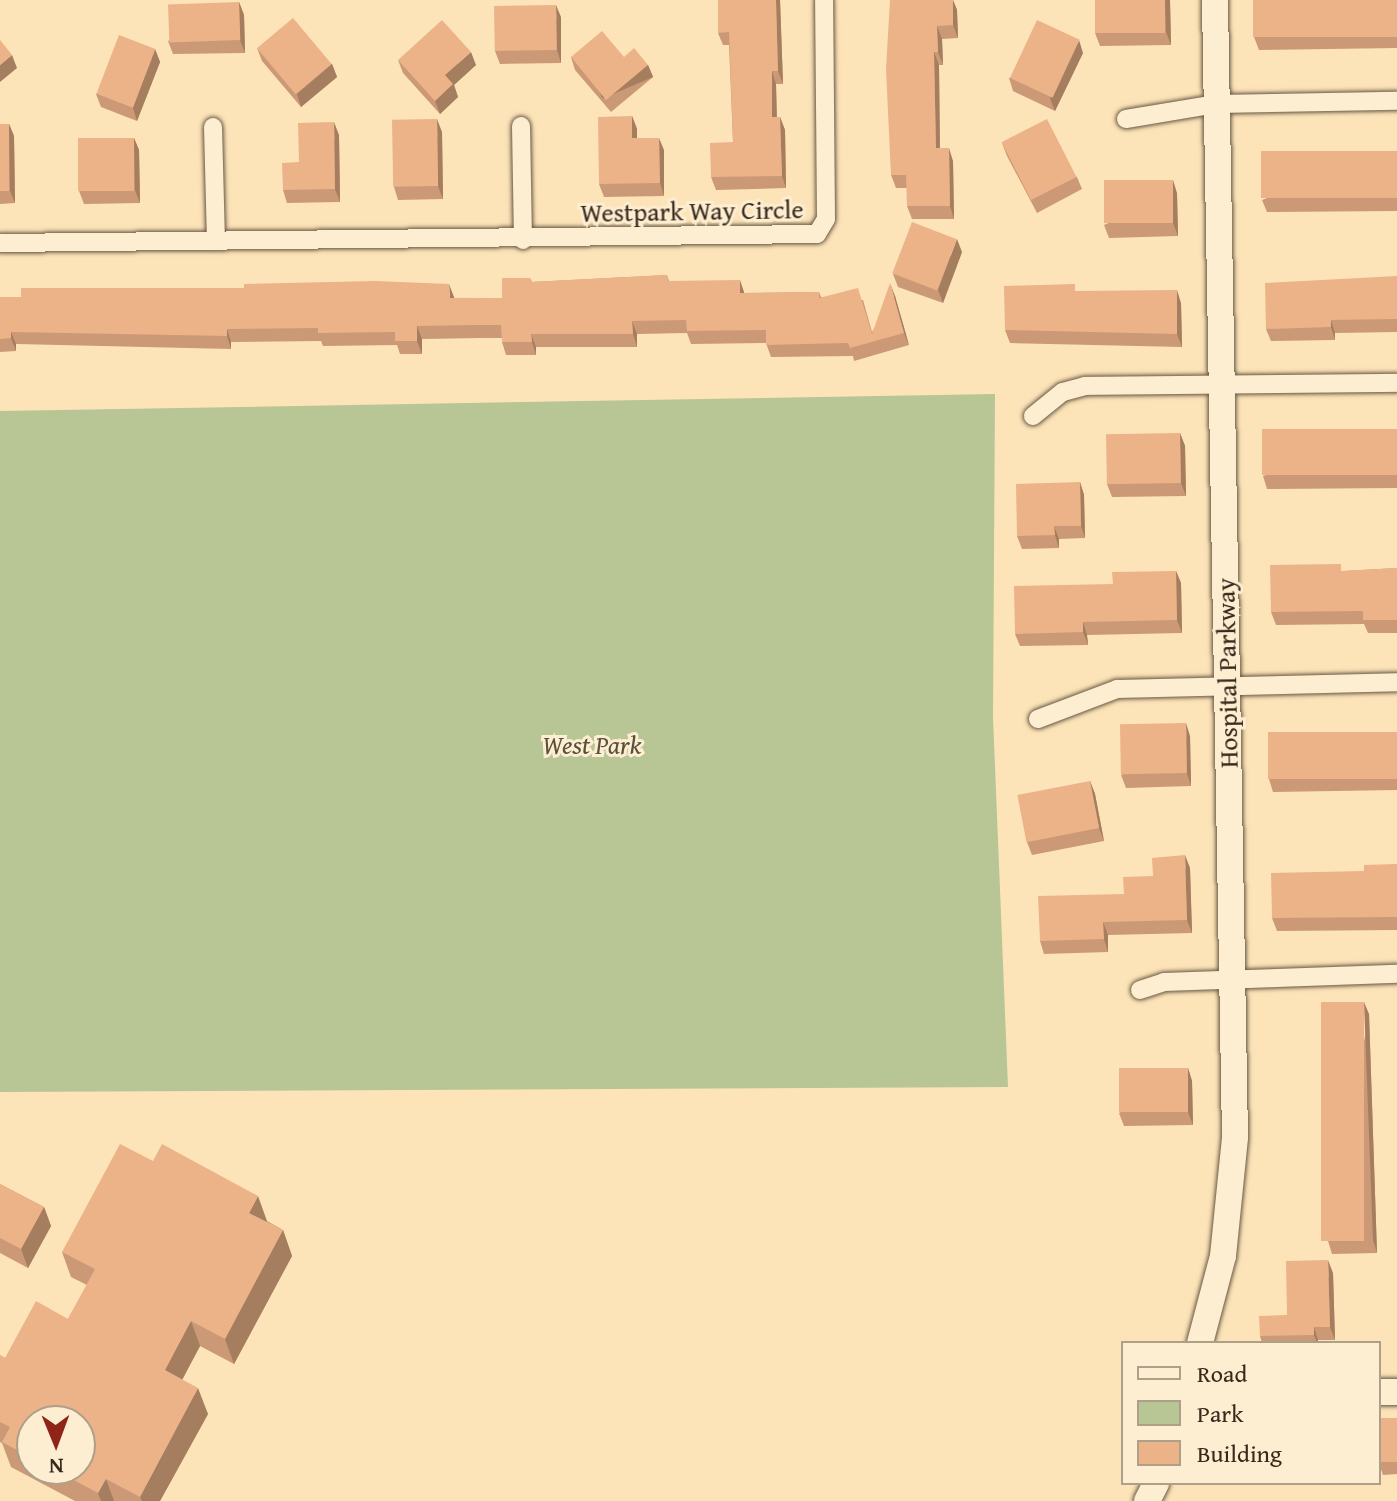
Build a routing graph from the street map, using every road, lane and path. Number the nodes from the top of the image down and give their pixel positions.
1 (824, 0) edge
2 (1215, 0) edge
3 (1397, 101) edge
4 (1217, 104) junction
5 (1126, 119) dead end
6 (521, 126) dead end
7 (213, 127) dead end
8 (523, 240) junction
9 (216, 241) junction
10 (0, 243) edge
11 (1397, 383) edge
12 (1222, 384) junction
13 (1033, 416) dead end
14 (1397, 682) edge
15 (1227, 684) junction
16 (1038, 719) dead end
17 (1397, 974) edge
18 (1232, 979) junction
19 (1140, 990) dead end
20 (1201, 1341) edge

1 - 8 street, Westpark Way Circle
2 - 4 street, Hospital Parkway
3 - 4 street
4 - 5 street
4 - 12 street, Hospital Parkway
6 - 8 street
7 - 9 street
8 - 9 street, Westpark Way Circle
9 - 10 street, Westpark Way Circle
11 - 12 street
12 - 13 street
12 - 15 street, Hospital Parkway
14 - 15 street
15 - 16 street
15 - 18 street, Hospital Parkway
17 - 18 street
18 - 19 street
18 - 20 street, Hospital Parkway

